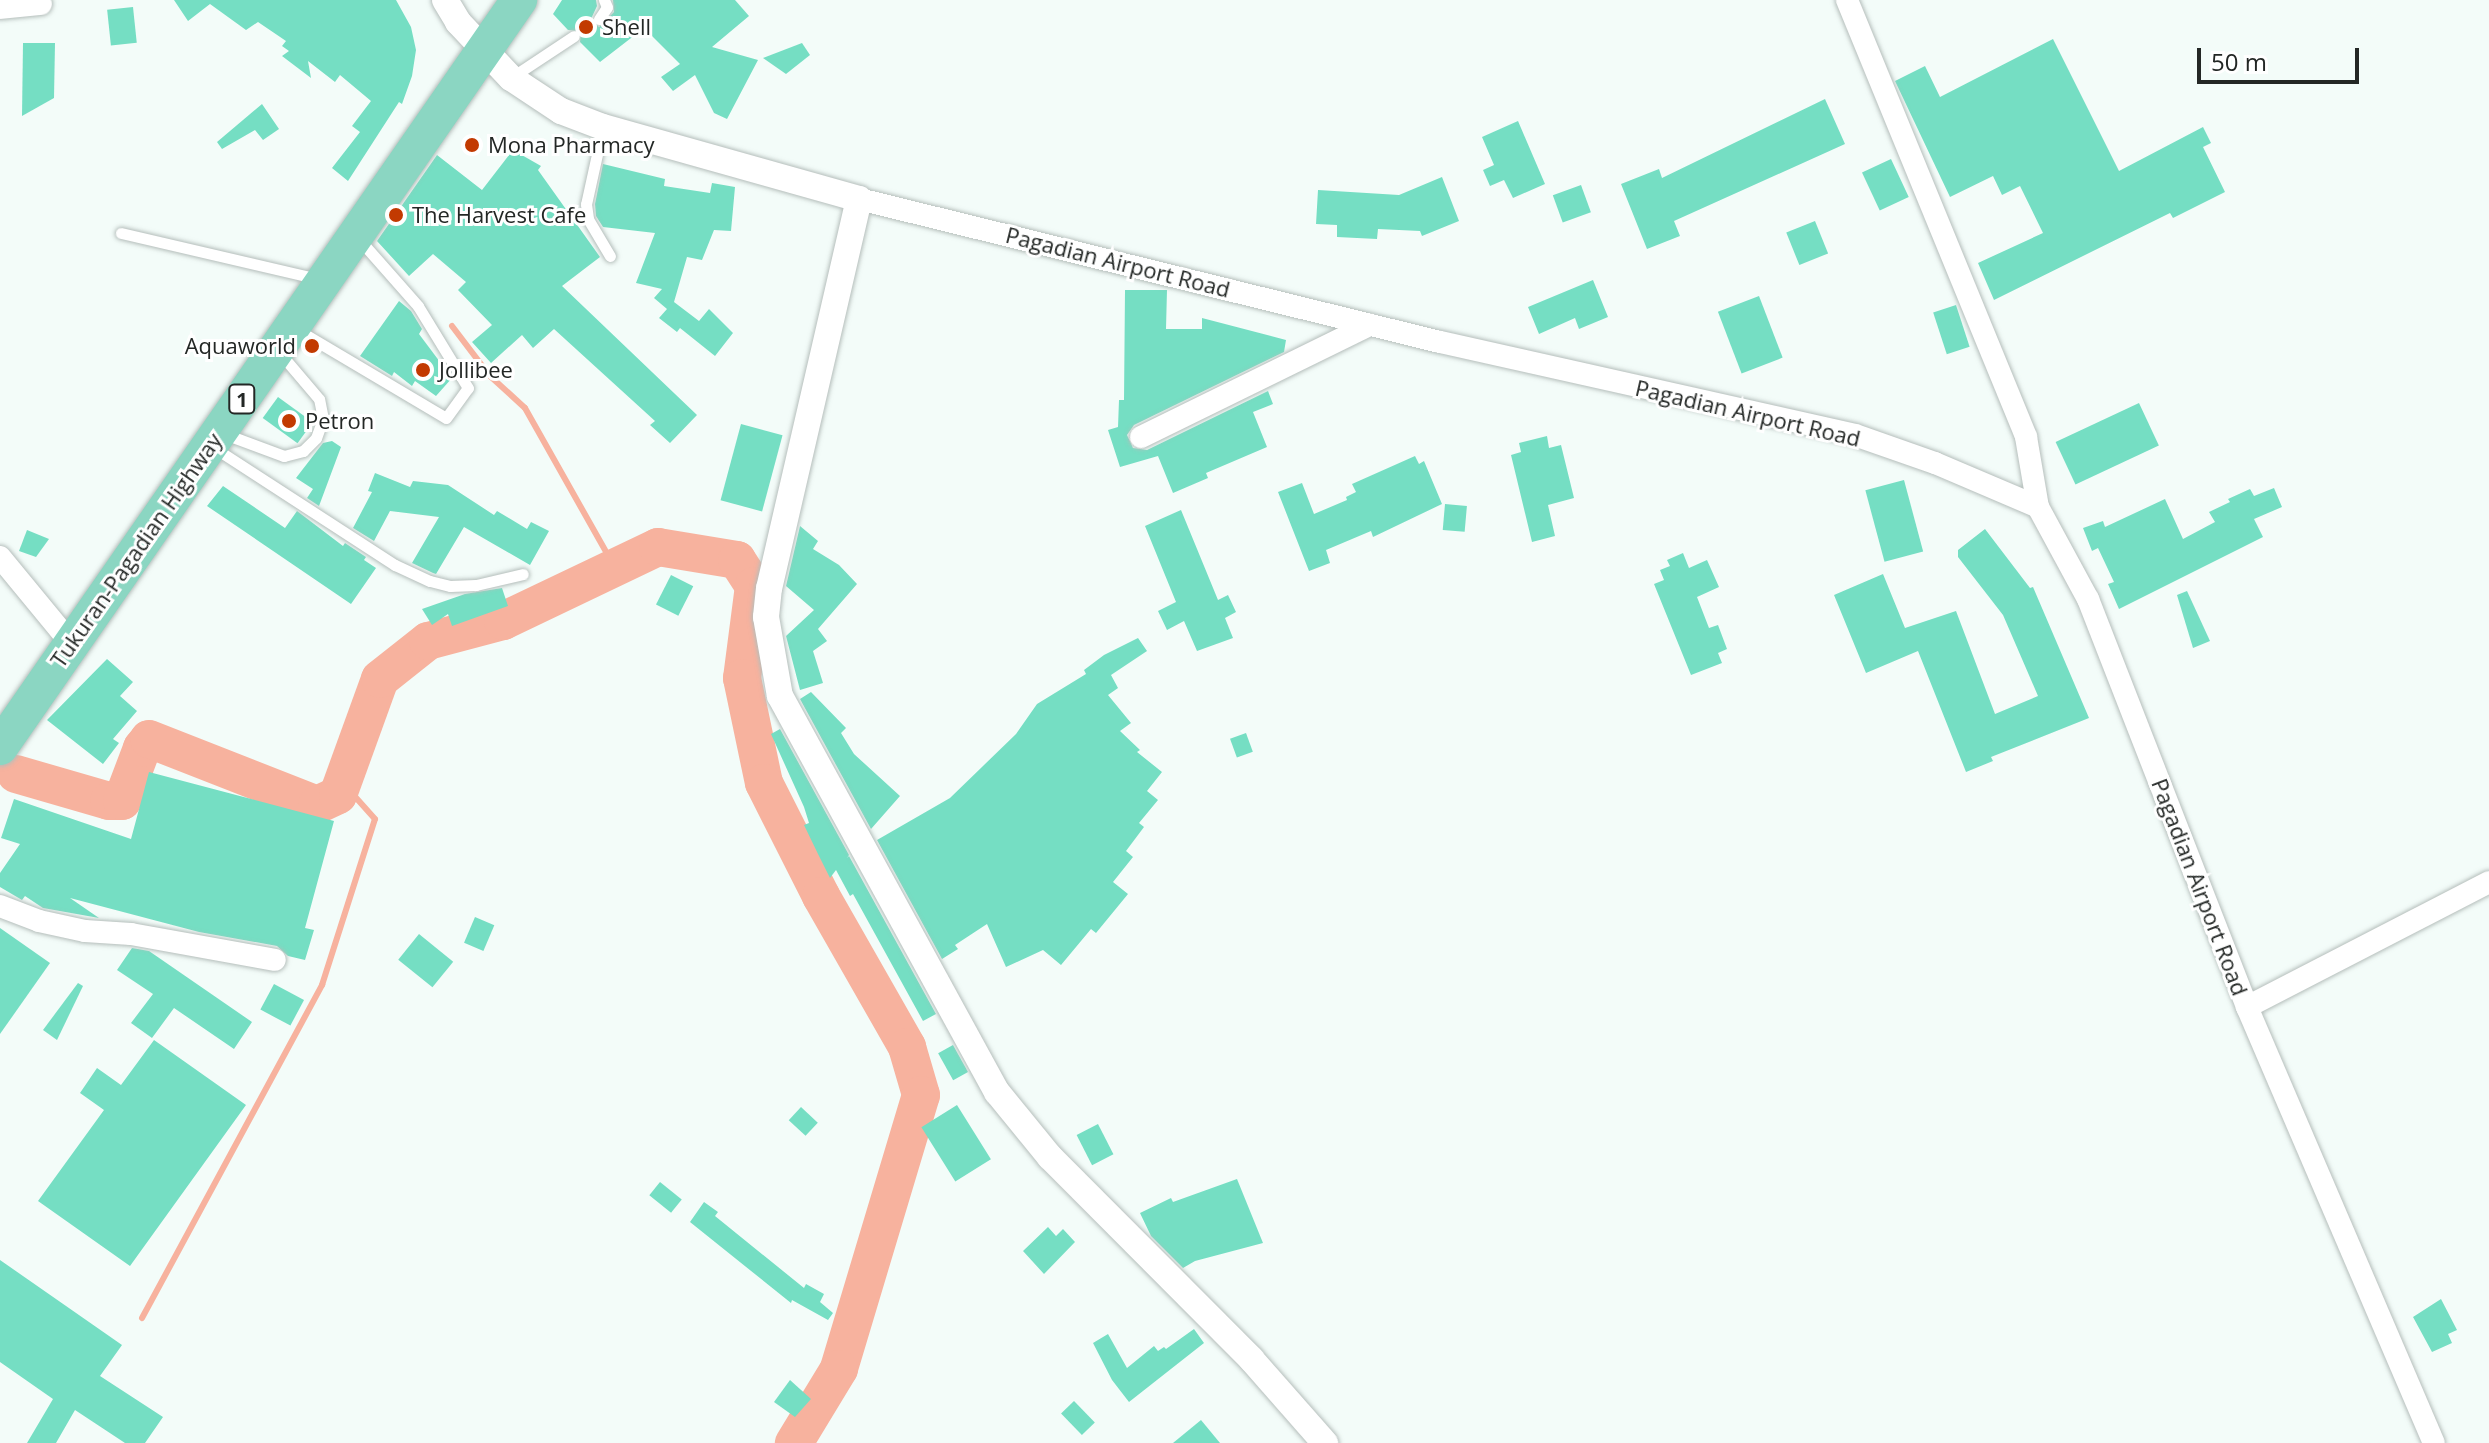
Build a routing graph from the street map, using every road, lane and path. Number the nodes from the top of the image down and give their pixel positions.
1 (428, 0) edge
2 (519, 0) edge
3 (604, 0) edge
4 (1847, 0) edge
5 (41, 4) dead end
6 (0, 8) edge
7 (452, 11) edge
8 (599, 19) dead end
9 (574, 36) dead end
10 (484, 51) junction
11 (511, 78) junction
12 (603, 127) junction
13 (859, 199) junction
14 (121, 233) dead end
15 (357, 237) junction
16 (610, 256) dead end
17 (326, 281) junction
18 (1370, 325) junction
19 (285, 338) junction
20 (1141, 437) dead end
21 (213, 438) junction
22 (2038, 507) junction
23 (0, 557) edge
24 (523, 574) dead end
25 (71, 643) junction
26 (0, 747) edge
27 (2489, 882) edge
28 (0, 906) edge
29 (275, 960) dead end
30 (2247, 1007) junction
31 (1325, 1443) edge
32 (2434, 1443) edge

1 - 7 street, Pagadian Airport Road
2 - 10 highway, Tukuran-Pagadian Highway / 1
3 - 8 lane
4 - 22 street
5 - 6 street
7 - 10 street, Pagadian Airport Road
9 - 11 lane
10 - 11 street, Pagadian Airport Road
10 - 15 highway, Tukuran-Pagadian Highway / 1
11 - 12 street, Pagadian Airport Road
12 - 13 street, Pagadian Airport Road
12 - 16 lane
13 - 18 street, Pagadian Airport Road
13 - 31 street
14 - 17 lane
15 - 17 highway, Tukuran-Pagadian Highway / 1
15 - 19 lane
17 - 19 highway, Tukuran-Pagadian Highway / 1
18 - 20 street
18 - 22 street, Pagadian Airport Road
19 - 21 highway, Tukuran-Pagadian Highway / 1
19 - 21 lane
21 - 24 lane
21 - 25 highway, Tukuran-Pagadian Highway / 1
22 - 30 street, Pagadian Airport Road
23 - 25 street
25 - 26 highway, Tukuran-Pagadian Highway / 1
27 - 30 street
28 - 29 street
30 - 32 street, Pagadian Airport Road

